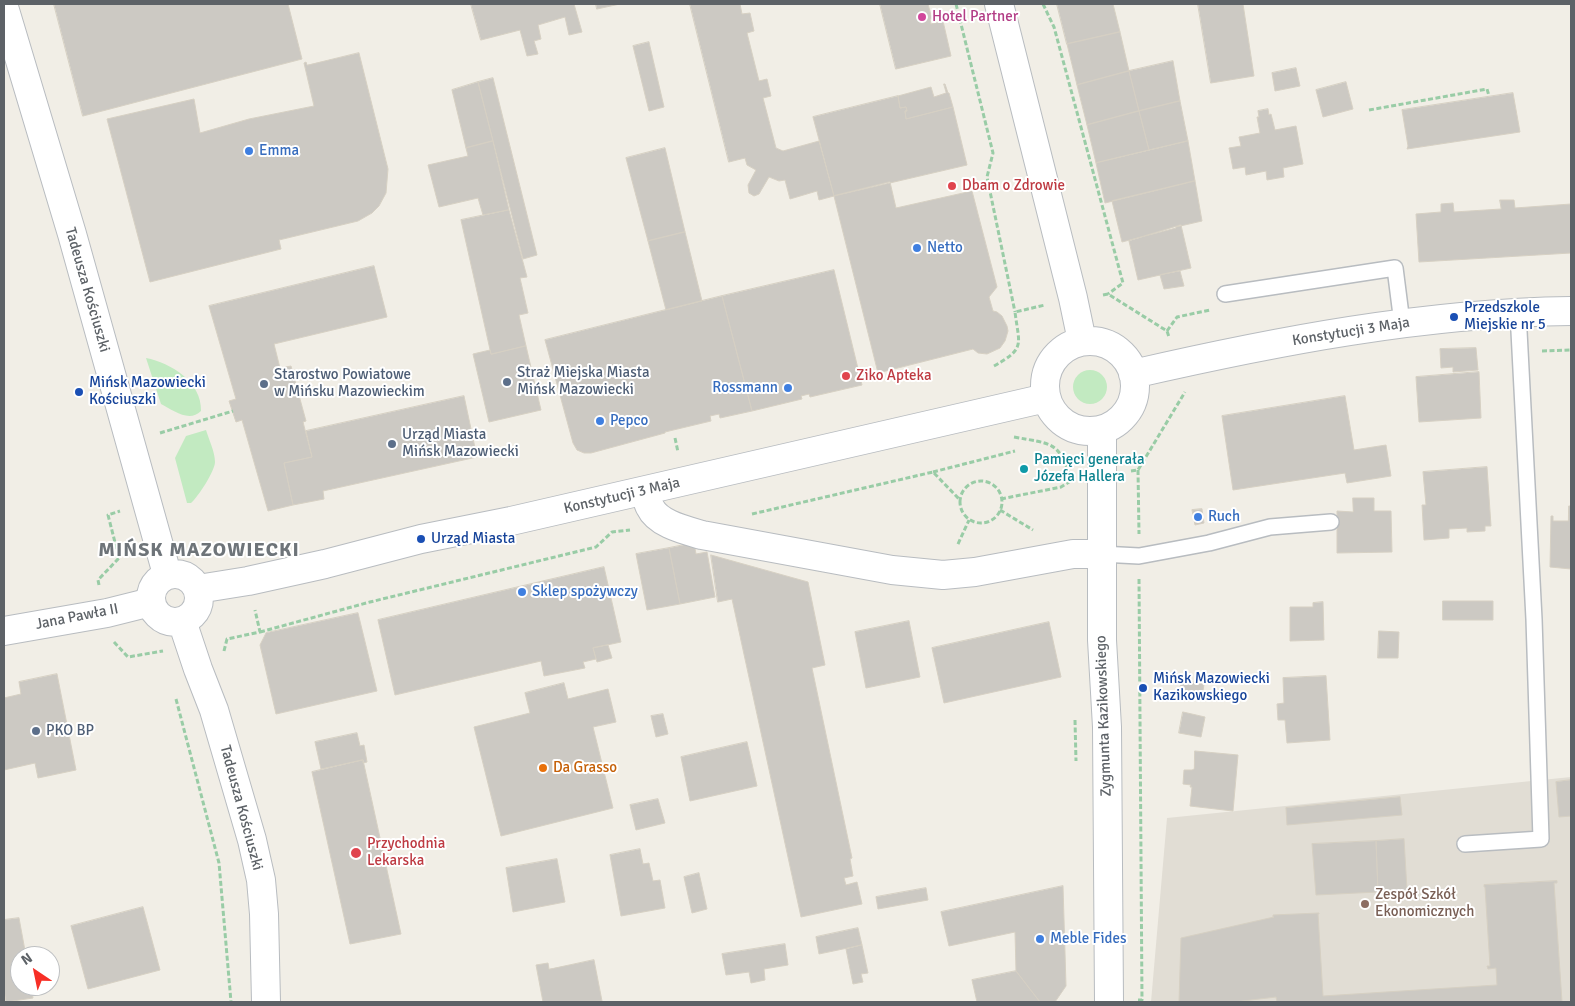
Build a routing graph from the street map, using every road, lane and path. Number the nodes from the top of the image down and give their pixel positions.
1 (956, 4) edge
2 (999, 4) edge
3 (1043, 4) edge
4 (4, 7) edge
5 (1489, 96) dead end
6 (1369, 110) dead end
7 (1108, 294) dead end
8 (1225, 294) dead end
9 (1571, 311) edge
10 (1015, 312) dead end
11 (1518, 312) junction
12 (1402, 323) junction
13 (1082, 341) junction
14 (1133, 374) junction
15 (1046, 398) junction
16 (232, 411) dead end
17 (1102, 430) junction
18 (160, 433) dead end
19 (1012, 436) dead end
20 (1015, 451) dead end
21 (933, 472) junction
22 (1103, 476) junction
23 (1071, 481) junction
24 (1071, 490) dead end
25 (645, 491) junction
26 (1001, 499) junction
27 (960, 500) junction
28 (1000, 510) junction
29 (744, 516) dead end
30 (1331, 522) dead end
31 (676, 526) junction
32 (1073, 554) junction
33 (1101, 554) junction
34 (167, 574) junction
35 (198, 589) junction
36 (151, 602) junction
37 (182, 621) junction
38 (4, 631) edge
39 (260, 632) dead end
40 (174, 692) dead end
41 (1465, 844) dead end
42 (231, 1002) edge
43 (266, 1002) edge
44 (1109, 1002) edge

1 - 10 path
2 - 13 street
3 - 7 path
4 - 34 street, Tadeusza Kościuszki
5 - 6 path
8 - 12 lane
9 - 11 street, Konstytucji 3 Maja
11 - 12 street, Konstytucji 3 Maja
11 - 41 lane
12 - 14 street, Konstytucji 3 Maja
13 - 14 street
13 - 15 street
14 - 17 street
15 - 17 street
15 - 25 street, Konstytucji 3 Maja
16 - 18 path
17 - 22 street, Zygmunta Kazikowskiego
19 - 23 path
20 - 21 path
21 - 27 path
21 - 29 path
22 - 23 path
22 - 33 street, Zygmunta Kazikowskiego
23 - 24 path
23 - 26 path
25 - 31 street
25 - 35 street, Konstytucji 3 Maja
26 - 27 path
26 - 28 path
27 - 28 path
28 - 32 path
30 - 33 lane
31 - 32 street
31 - 39 path
32 - 33 street
33 - 44 street, Zygmunta Kazikowskiego
34 - 35 street
34 - 36 street
35 - 37 street
36 - 37 street
36 - 38 street, Jana Pawła II
37 - 43 street, Tadeusza Kościuszki
40 - 42 path

